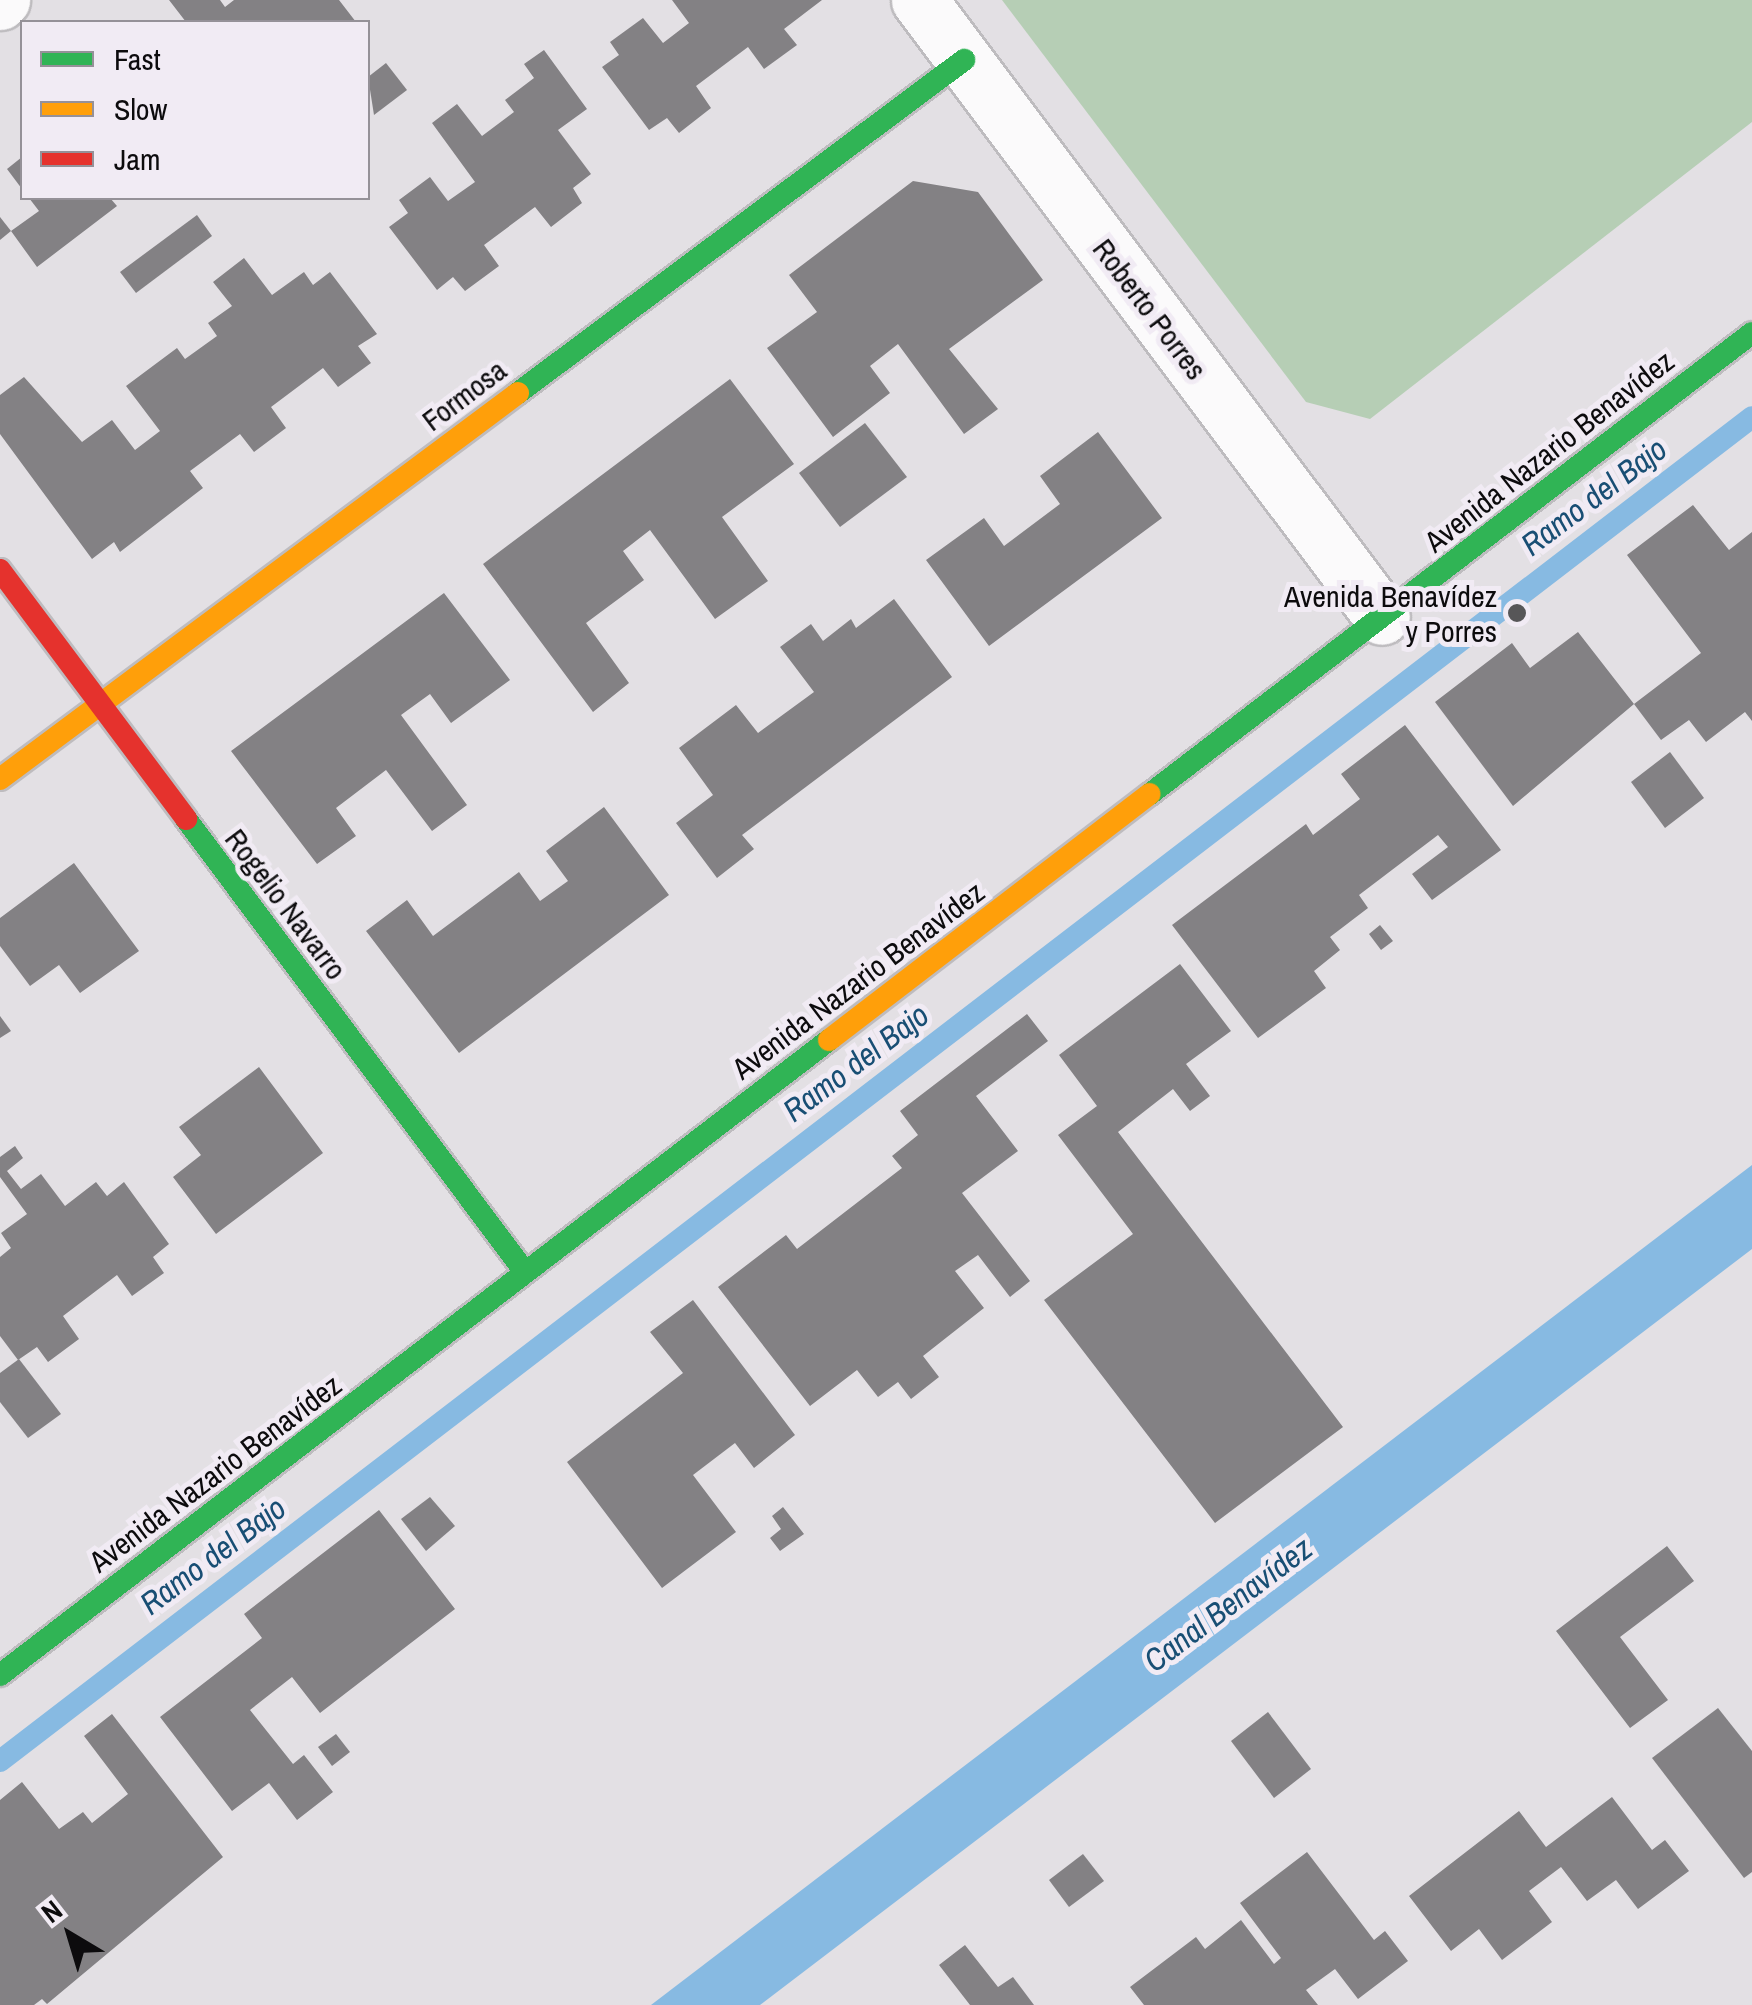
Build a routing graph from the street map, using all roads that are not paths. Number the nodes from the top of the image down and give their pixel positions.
1 (918, 0) edge
2 (964, 60) junction
3 (1752, 333) edge
4 (0, 570) edge
5 (1382, 617) junction
6 (100, 704) junction
7 (0, 778) edge
8 (525, 1272) junction
9 (0, 1675) edge

1 - 2 street, Roberto Porres
2 - 5 street, Roberto Porres
2 - 6 main road, Formosa
3 - 5 main road, Avenida Nazario Benavídez
4 - 6 main road, Rogelio Navarro
5 - 8 main road, Avenida Nazario Benavídez
6 - 7 main road, Formosa
6 - 8 main road, Rogelio Navarro
8 - 9 main road, Avenida Nazario Benavídez

